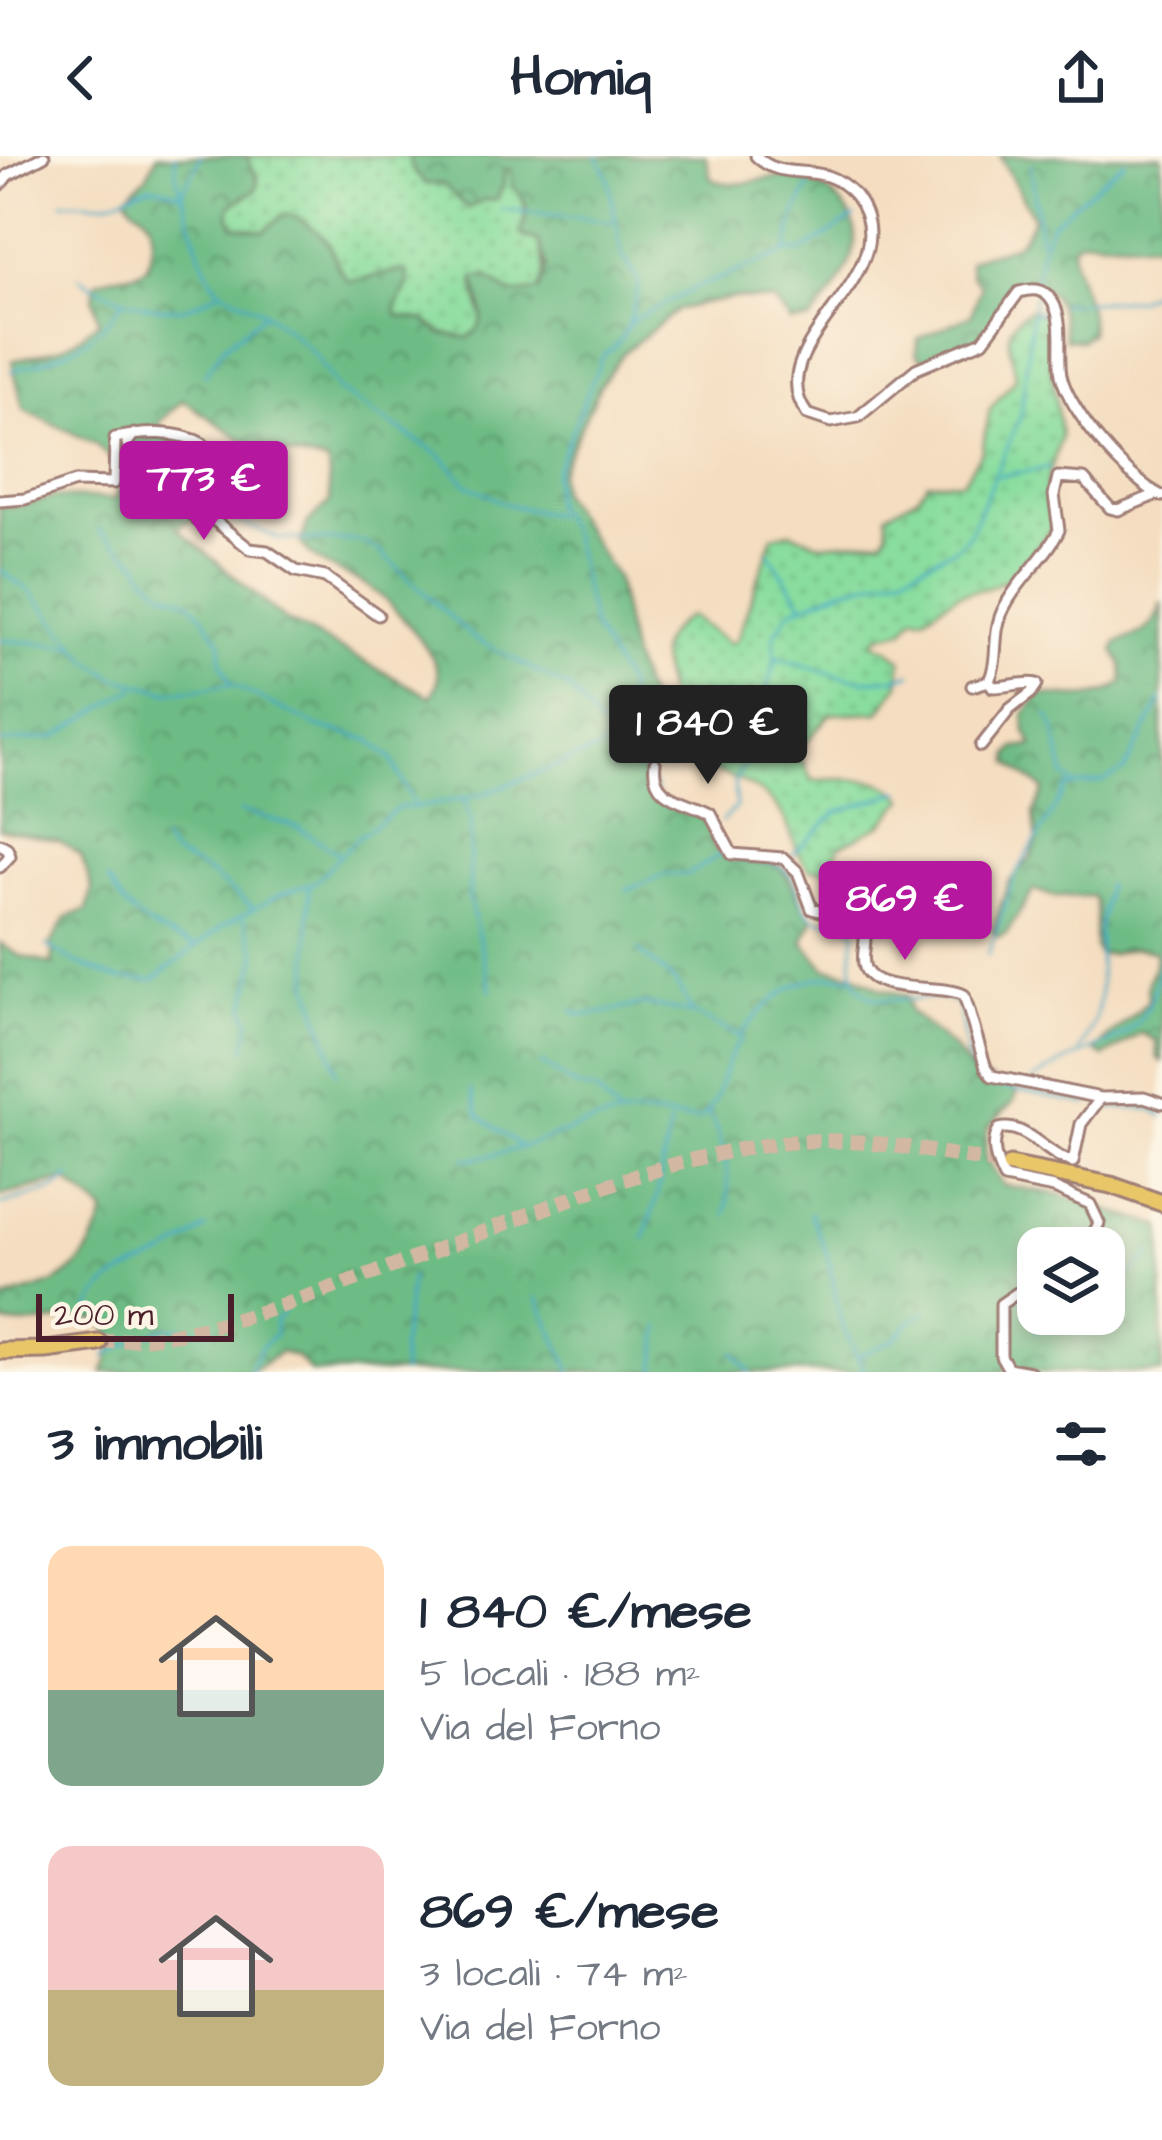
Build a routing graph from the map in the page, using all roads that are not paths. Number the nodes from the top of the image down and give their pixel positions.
1 (44, 156) edge
2 (756, 156) edge
3 (0, 185) edge
4 (134, 434) junction
5 (203, 444) dead end
6 (1161, 495) edge
7 (0, 501) edge
8 (378, 615) dead end
9 (989, 681) junction
10 (972, 686) dead end
11 (981, 746) dead end
12 (655, 763) dead end
13 (4, 846) edge
14 (0, 867) edge
15 (1101, 1099) junction
16 (1162, 1103) edge
17 (1010, 1165) tunnel mouth
18 (1162, 1203) edge
19 (1097, 1227) edge
20 (1017, 1295) edge
21 (99, 1343) tunnel mouth
22 (0, 1347) edge
23 (61, 1349) junction
24 (0, 1364) edge
25 (1030, 1372) edge

1 - 3 street
2 - 6 street
4 - 5 street
4 - 7 street
4 - 8 street
6 - 9 street
9 - 10 street
9 - 11 street
12 - 15 street
13 - 14 street
15 - 16 street
15 - 19 street
17 - 18 highway
20 - 25 street
21 - 23 highway
22 - 23 highway
23 - 24 highway

